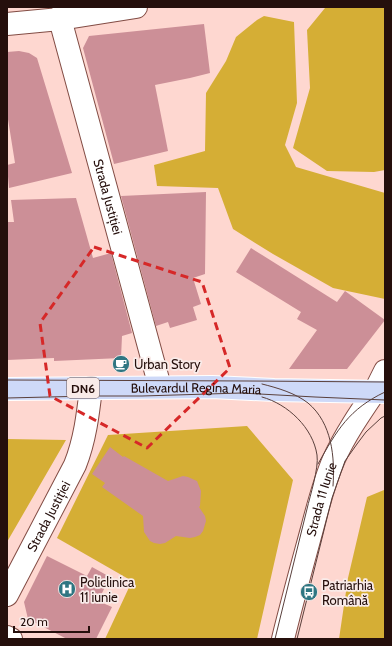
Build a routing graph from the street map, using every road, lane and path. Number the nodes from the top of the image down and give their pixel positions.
1 (136, 7) edge
2 (62, 13) edge
3 (7, 24) edge
4 (385, 371) edge
5 (160, 387) junction
6 (91, 388) junction
7 (7, 389) edge
8 (380, 392) edge
9 (7, 595) edge
10 (7, 637) edge
11 (11, 639) edge
12 (283, 639) edge

1 - 2 street
2 - 3 street
2 - 5 street, Strada Justiției
4 - 8 street, Strada 11 Iunie
5 - 6 main road, Bulevardul Regina Maria / DN6
5 - 8 main road, Bulevardul Regina Maria / DN6
6 - 7 main road, Bulevardul Regina Maria / DN6
6 - 9 street, Strada Justiției
8 - 12 street, Strada 11 Iunie
10 - 11 street

